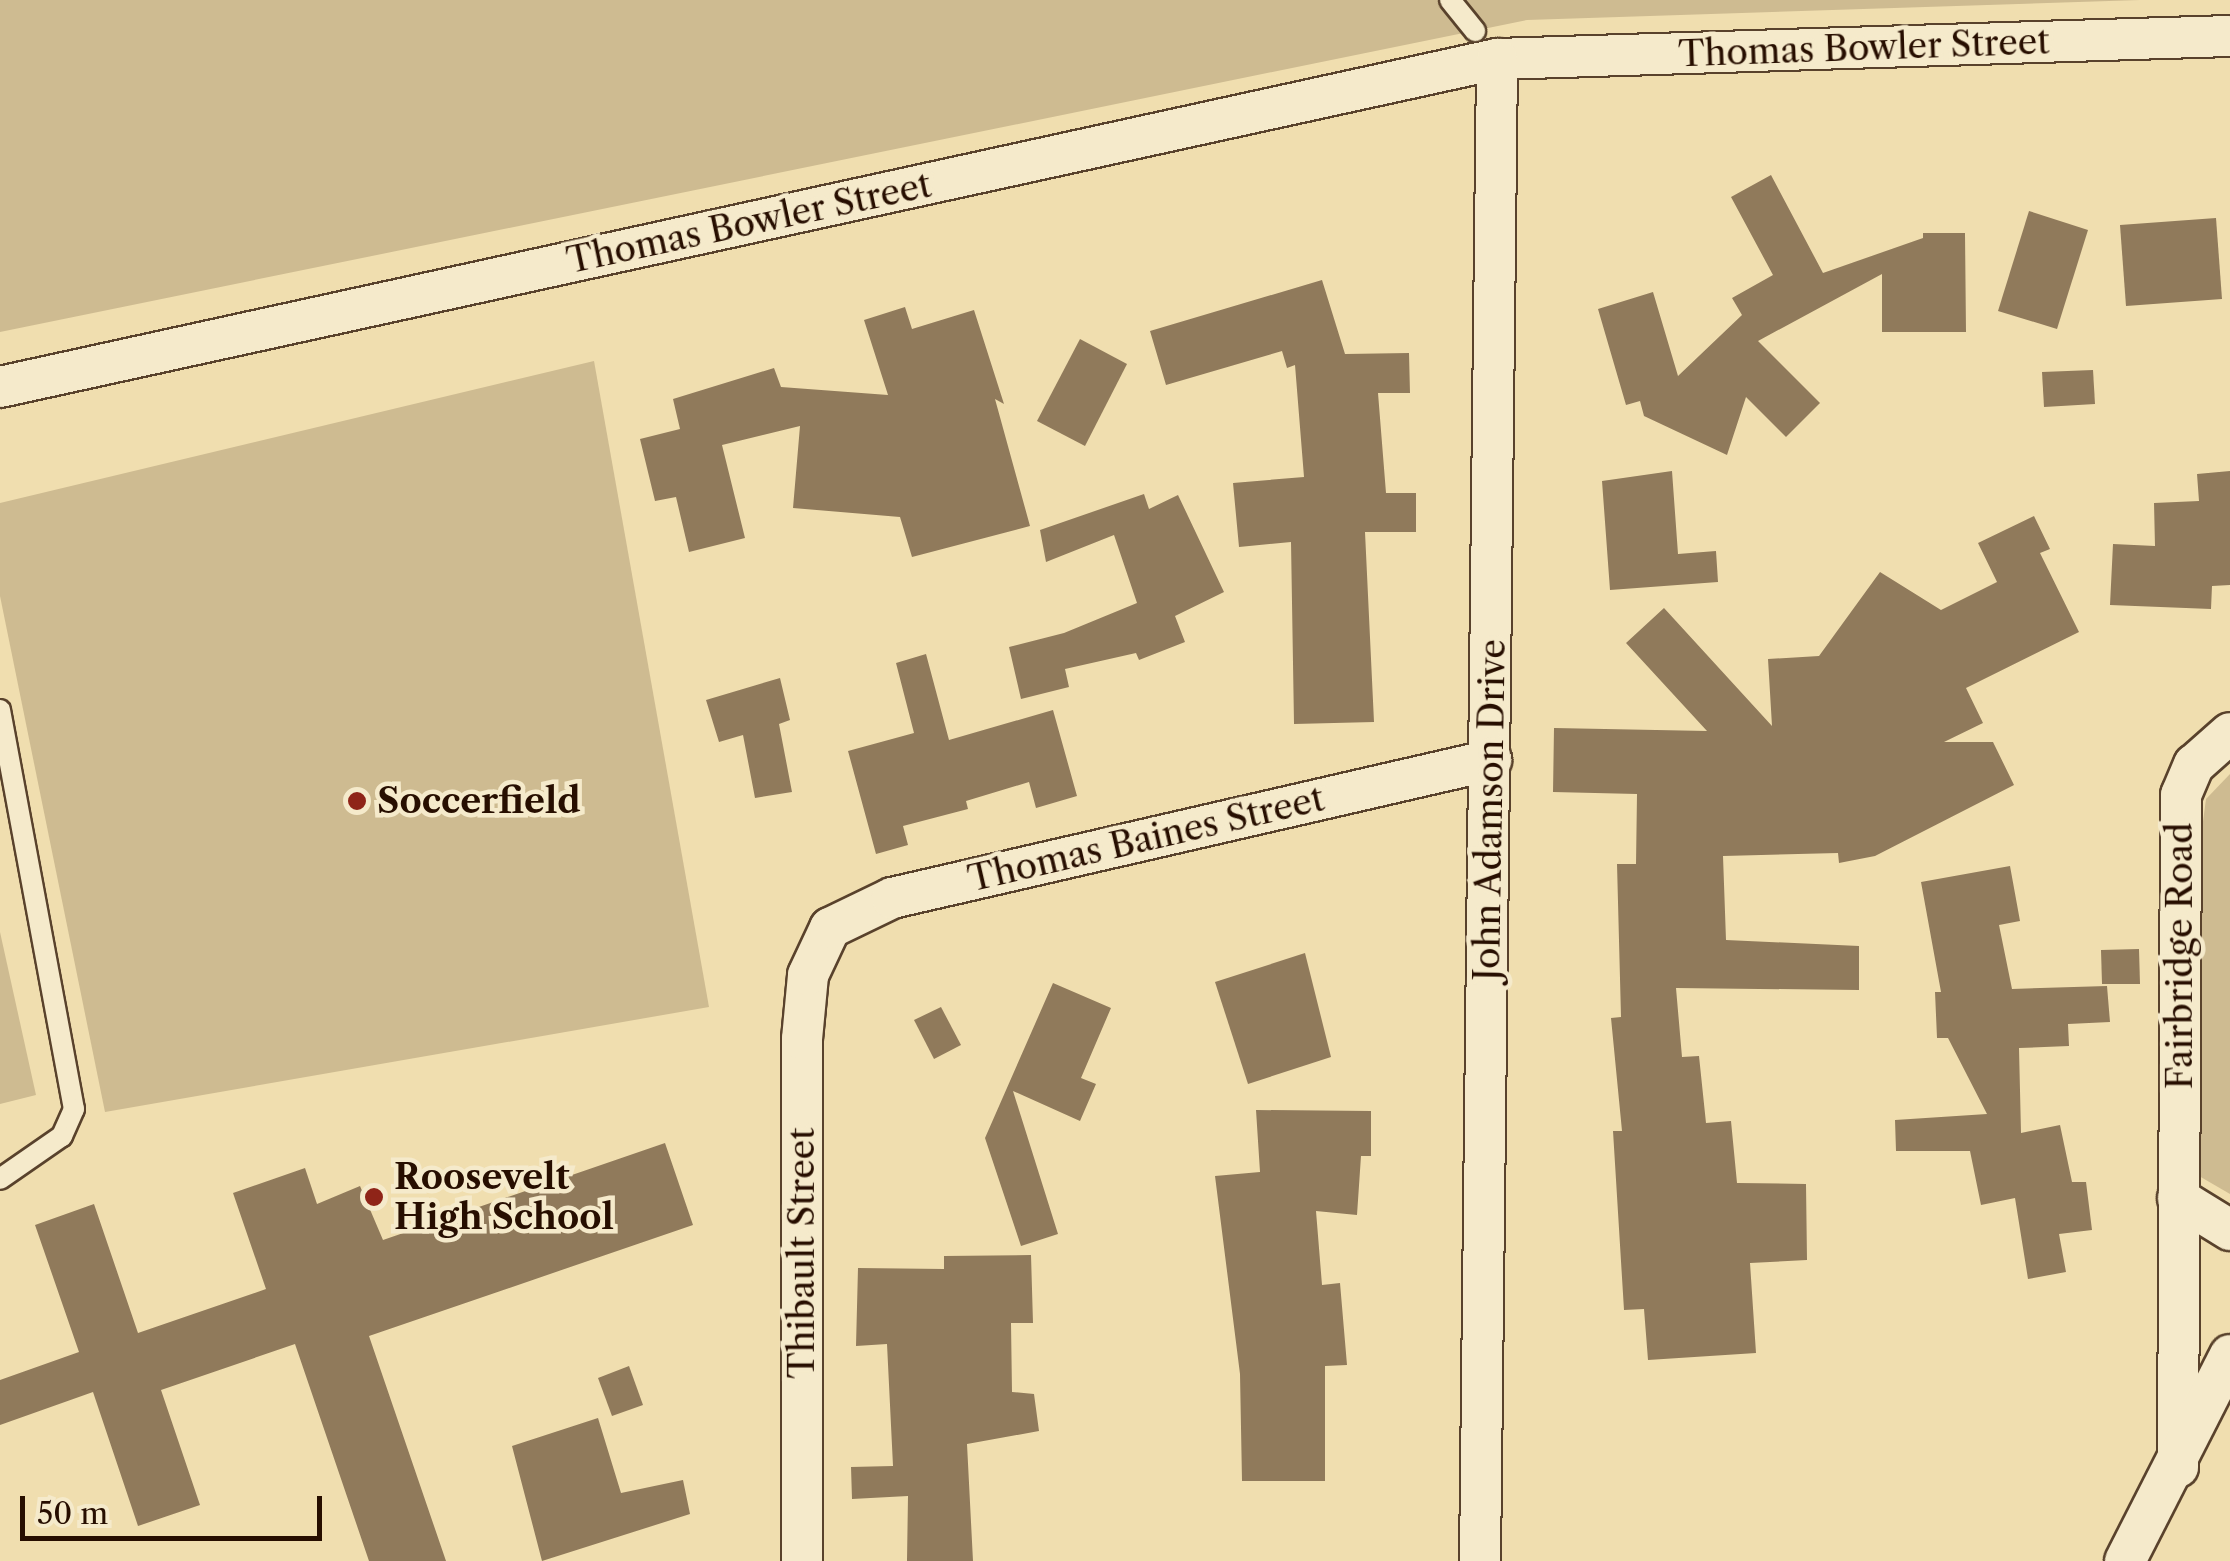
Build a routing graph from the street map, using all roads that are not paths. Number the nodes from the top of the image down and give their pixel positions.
1 (1450, 0) edge
2 (2230, 36) edge
3 (1486, 45) junction
4 (0, 387) edge
5 (0, 710) edge
6 (2230, 733) edge
7 (1490, 760) junction
8 (817, 947) joint
9 (0, 1179) edge
10 (2178, 1198) junction
11 (2230, 1230) edge
12 (2230, 1356) edge
13 (2178, 1467) junction
14 (802, 1561) edge
15 (1480, 1561) edge
16 (2125, 1561) edge

1 - 3 lane
2 - 3 street, Thomas Bowler Street
3 - 4 street, Thomas Bowler Street
3 - 7 street, John Adamson Drive
5 - 9 lane
6 - 10 street, Fairbridge Road
7 - 8 street, Thomas Baines Street
7 - 15 street, John Adamson Drive
8 - 14 street, Thibault Street
10 - 11 street
10 - 13 street, Fairbridge Road
12 - 13 street, Fairbridge Road
13 - 16 street, Fairbridge Road

